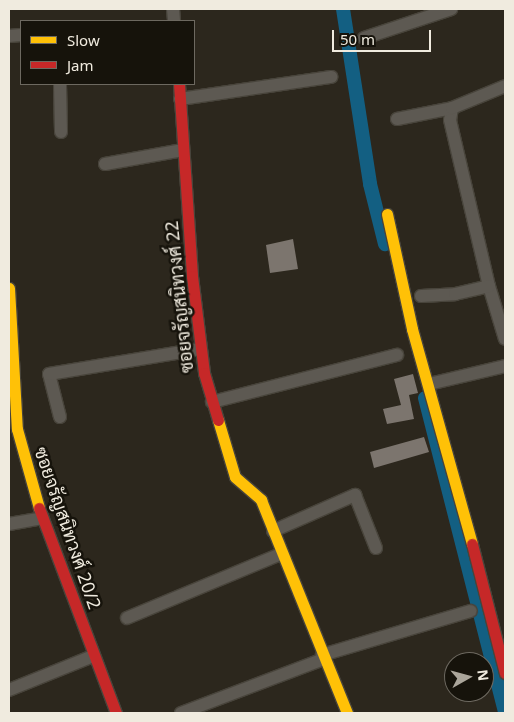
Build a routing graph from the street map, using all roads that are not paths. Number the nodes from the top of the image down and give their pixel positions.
1 (451, 9) edge
2 (364, 38) dead end
3 (331, 76) dead end
4 (60, 85) edge
5 (179, 85) edge
6 (505, 86) edge
7 (180, 99) junction
8 (452, 108) junction
9 (397, 119) dead end
10 (61, 132) dead end
11 (183, 150) junction
12 (105, 164) dead end
13 (387, 214) dead end
14 (489, 286) junction
15 (9, 288) edge
16 (422, 296) dead end
17 (505, 339) edge
18 (200, 349) junction
19 (396, 355) dead end
20 (505, 366) edge
21 (429, 384) junction
22 (212, 402) junction
23 (60, 417) dead end
24 (42, 518) junction
25 (9, 524) edge
26 (273, 532) junction
27 (376, 548) dead end
28 (281, 554) junction
29 (471, 611) dead end
30 (127, 618) dead end
31 (93, 656) junction
32 (323, 657) junction
33 (505, 673) edge
34 (9, 690) edge
35 (116, 713) edge
36 (181, 713) edge
37 (347, 713) edge

1 - 2 street
3 - 7 street
4 - 10 street
5 - 7 street, ซอยจรัญสนิทวงศ์ 22
6 - 8 street
7 - 11 street, ซอยจรัญสนิทวงศ์ 22
8 - 9 street
8 - 14 street
11 - 12 street
11 - 18 street, ซอยจรัญสนิทวงศ์ 22
13 - 21 street
14 - 16 street
14 - 17 street
15 - 24 street, ซอยจรัญสนิทวงศ์ 20/2
18 - 22 street, ซอยจรัญสนิทวงศ์ 22
18 - 23 street
19 - 22 street
20 - 21 street
21 - 33 street
22 - 26 street, ซอยจรัญสนิทวงศ์ 22
24 - 25 street
24 - 31 street, ซอยจรัญสนิทวงศ์ 20/2
26 - 27 street
26 - 28 street, ซอยจรัญสนิทวงศ์ 22
28 - 30 street
28 - 32 street, ซอยจรัญสนิทวงศ์ 22
29 - 32 street
31 - 34 street
31 - 35 street, ซอยจรัญสนิทวงศ์ 20/2
32 - 36 street
32 - 37 street, ซอยจรัญสนิทวงศ์ 22

